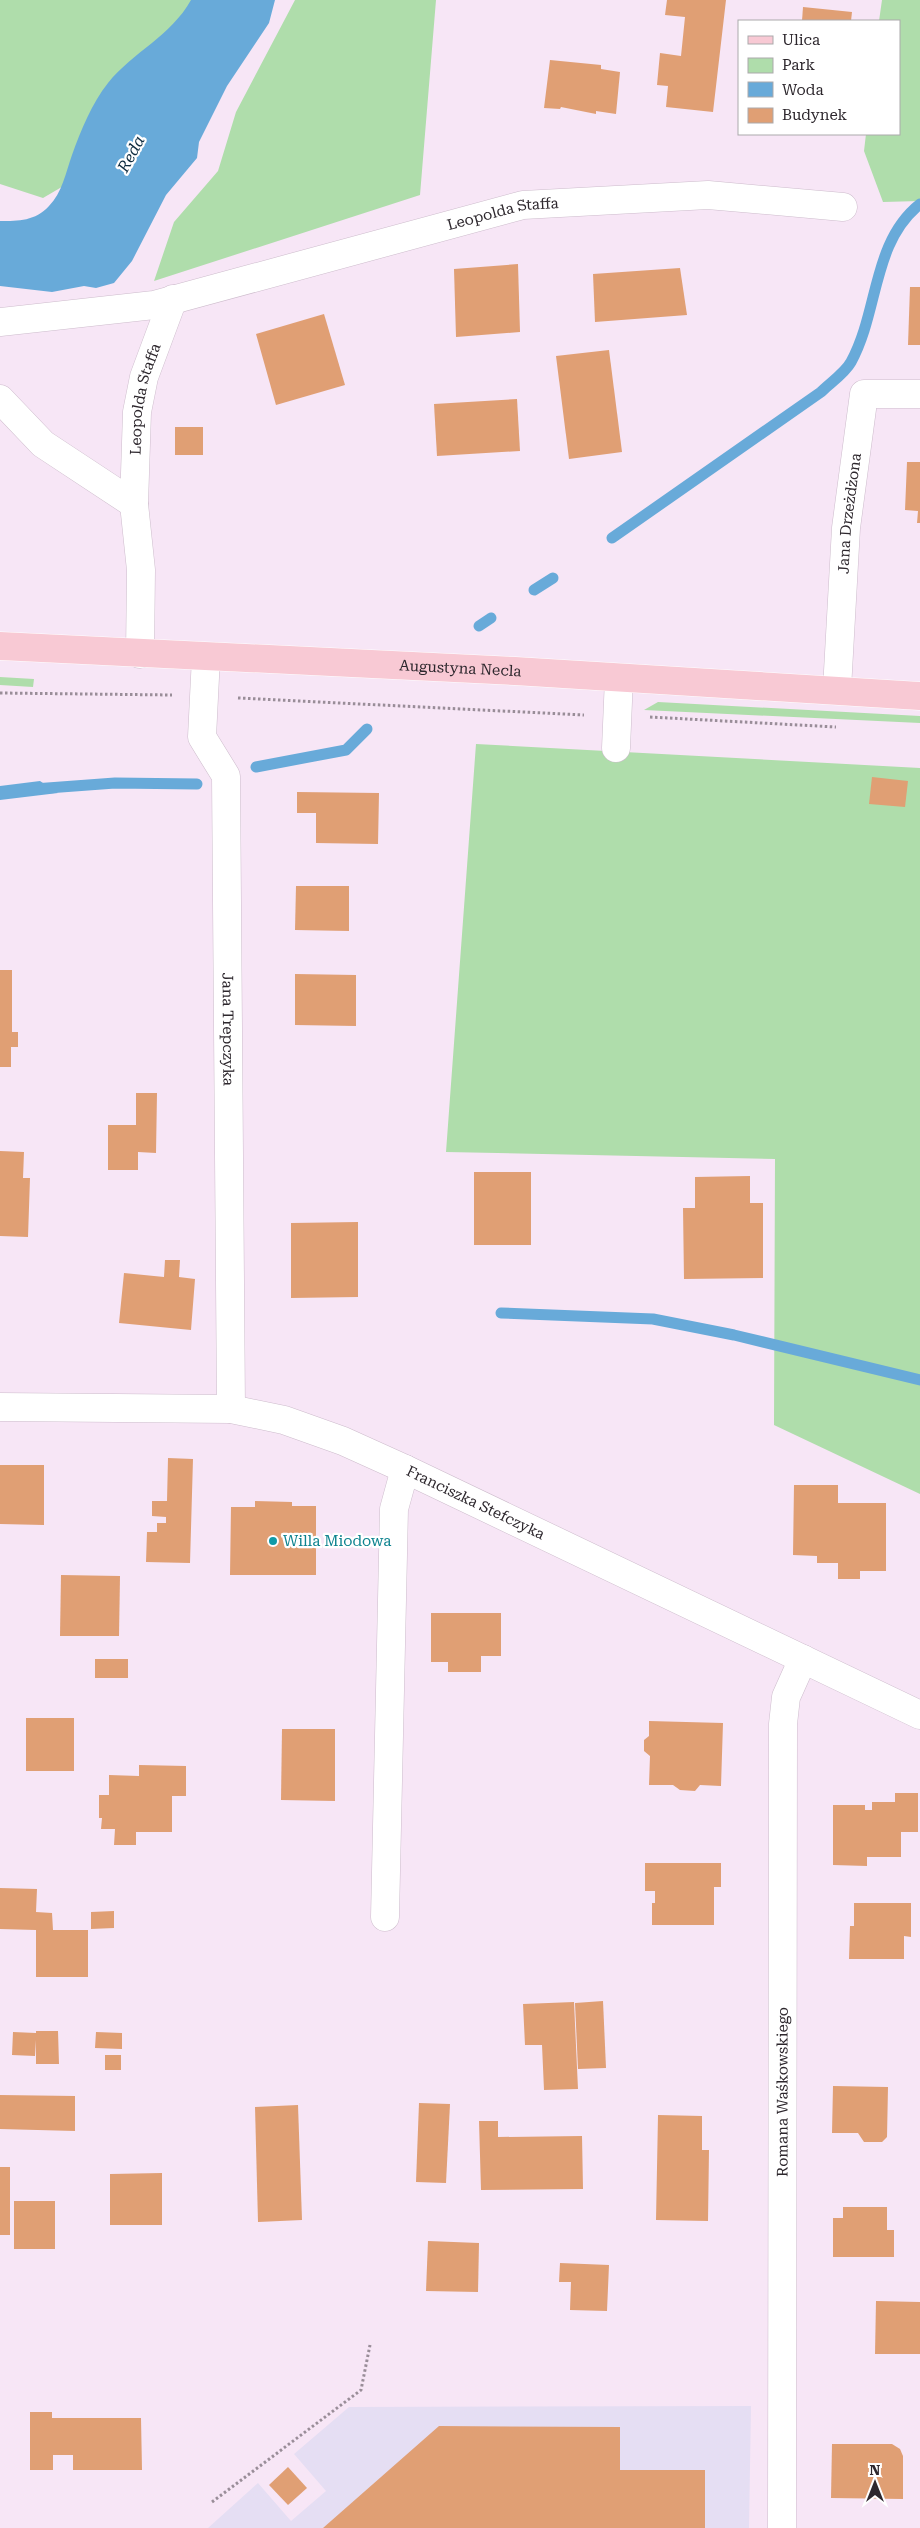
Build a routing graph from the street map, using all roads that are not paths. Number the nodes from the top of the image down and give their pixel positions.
1 (843, 206) dead end
2 (173, 299) junction
3 (0, 322) edge
4 (920, 394) edge
5 (0, 399) edge
6 (134, 504) junction
7 (0, 646) edge
8 (140, 654) junction
9 (206, 657) junction
10 (619, 678) junction
11 (837, 689) junction
12 (920, 696) edge
13 (616, 748) dead end
14 (0, 1407) edge
15 (231, 1409) junction
16 (405, 1469) junction
17 (803, 1659) junction
18 (920, 1715) edge
19 (385, 1917) dead end
20 (782, 2528) edge

1 - 2 street, Leopolda Staffa
2 - 3 street, Leopolda Staffa
2 - 6 street, Leopolda Staffa
4 - 11 street, Jana Drzeżdżona
5 - 6 street
6 - 8 street, Leopolda Staffa
7 - 8 main road, Augustyna Necla
8 - 9 main road, Augustyna Necla
9 - 10 main road, Augustyna Necla
9 - 15 street, Jana Trepczyka
10 - 11 main road, Augustyna Necla
10 - 13 street
11 - 12 main road, Augustyna Necla
14 - 15 street, Franciszka Stefczyka
15 - 16 street, Franciszka Stefczyka
16 - 17 street, Franciszka Stefczyka
16 - 19 street
17 - 18 street, Franciszka Stefczyka
17 - 20 street, Romana Waśkowskiego

